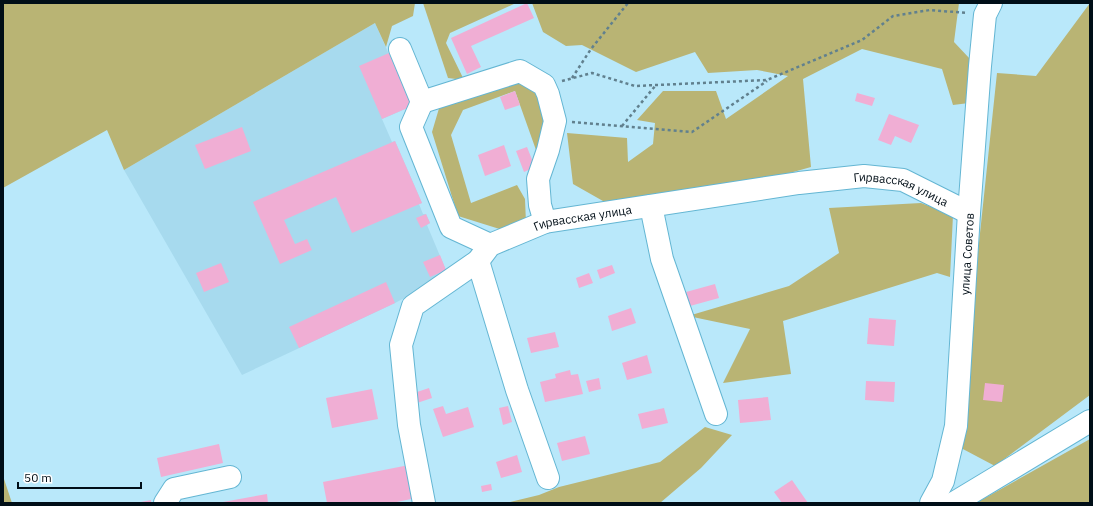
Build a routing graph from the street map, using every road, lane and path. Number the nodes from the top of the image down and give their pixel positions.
1 (628, 3) edge
2 (988, 9) edge
3 (400, 49) dead end
4 (572, 78) junction
5 (767, 80) junction
6 (544, 85) junction
7 (656, 85) junction
8 (422, 102) junction
9 (555, 121) junction
10 (622, 126) junction
11 (651, 206) junction
12 (969, 213) junction
13 (545, 222) junction
14 (484, 253) junction
15 (716, 414) dead end
16 (1090, 421) edge
17 (230, 477) dead end
18 (548, 478) dead end
19 (165, 503) edge
20 (424, 503) edge
21 (931, 503) edge
22 (954, 503) edge

1 - 4 path
2 - 5 path
2 - 12 street, улица Советов
3 - 8 street
4 - 6 path
4 - 7 path
5 - 7 path
5 - 10 path
6 - 8 street
6 - 9 street
7 - 10 path
8 - 14 street
9 - 10 path
9 - 13 street
11 - 12 street, Гирвасская улица
11 - 13 street, Гирвасская улица
11 - 15 street
12 - 21 street, улица Советов
13 - 14 street, Гирвасская улица
14 - 18 street
14 - 20 street, Гирвасская улица
16 - 22 street
17 - 19 street

